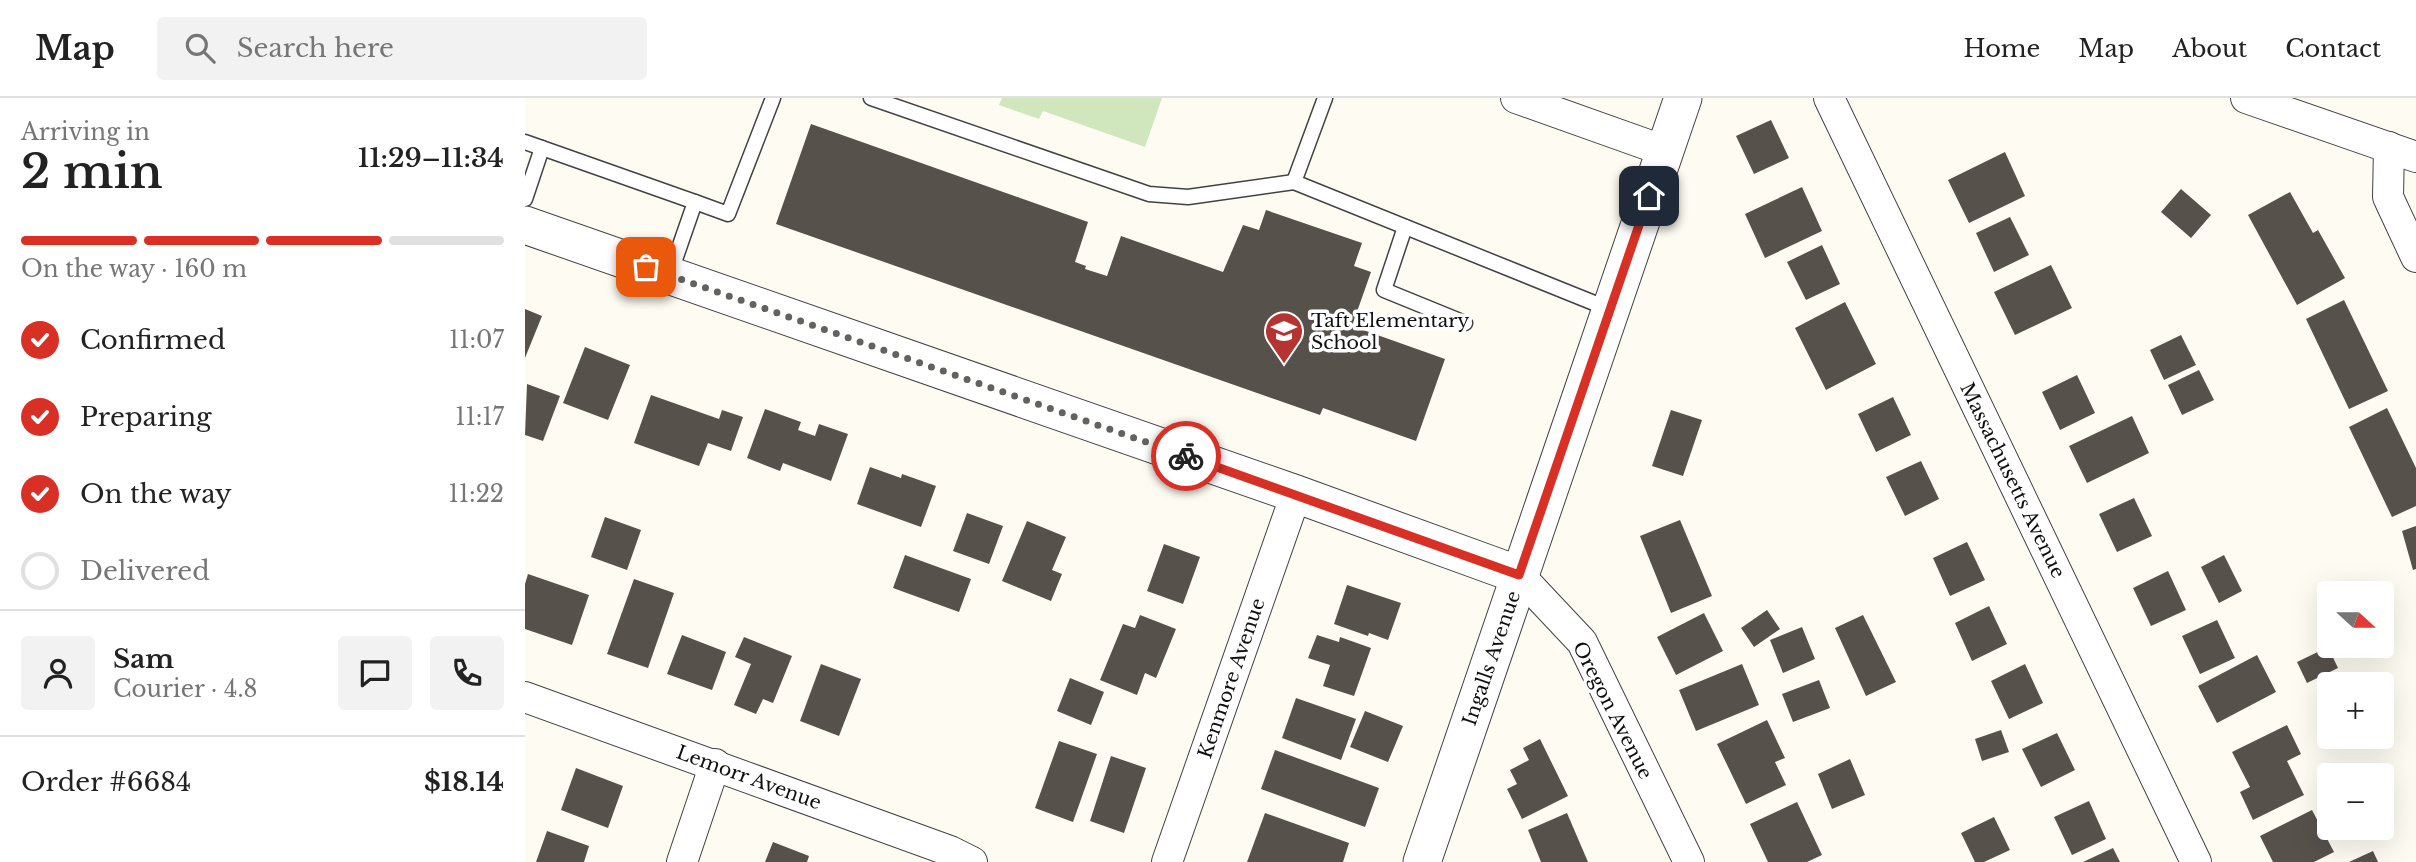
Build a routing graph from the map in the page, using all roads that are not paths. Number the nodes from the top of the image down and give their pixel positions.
1 (773, 98) edge
2 (871, 98) edge
3 (1325, 98) edge
4 (1516, 98) edge
5 (1683, 98) edge
6 (1829, 98) edge
7 (2246, 98) edge
8 (525, 142) edge
9 (542, 148) junction
10 (1665, 151) junction
11 (2402, 152) edge
12 (1294, 181) junction
13 (525, 199) edge
14 (695, 202) junction
15 (525, 225) edge
16 (1405, 227) junction
17 (2416, 257) edge
18 (670, 275) junction
19 (1610, 310) junction
20 (1465, 323) dead end
21 (1296, 494) junction
22 (1519, 575) junction
23 (525, 697) edge
24 (715, 764) junction
25 (682, 862) edge
26 (972, 862) edge
27 (1167, 862) edge
28 (1422, 862) edge
29 (1689, 862) edge
30 (2196, 862) edge

1 - 14 lane
2 - 12 lane
3 - 12 lane
4 - 10 street
5 - 10 street, Ingalls Avenue
6 - 30 street, Massachusetts Avenue
7 - 11 street
8 - 9 lane
9 - 13 lane
9 - 14 lane
10 - 19 street, Ingalls Avenue
11 - 17 street
12 - 16 lane
14 - 18 lane
15 - 18 street, Oregon Avenue
16 - 19 lane
16 - 20 lane
18 - 21 street, Oregon Avenue
19 - 22 street, Ingalls Avenue
21 - 22 street, Oregon Avenue
21 - 27 street, Kenmore Avenue
22 - 28 street, Ingalls Avenue
22 - 29 street, Oregon Avenue
23 - 24 street, Lemorr Avenue
24 - 25 street
24 - 26 street, Lemorr Avenue

